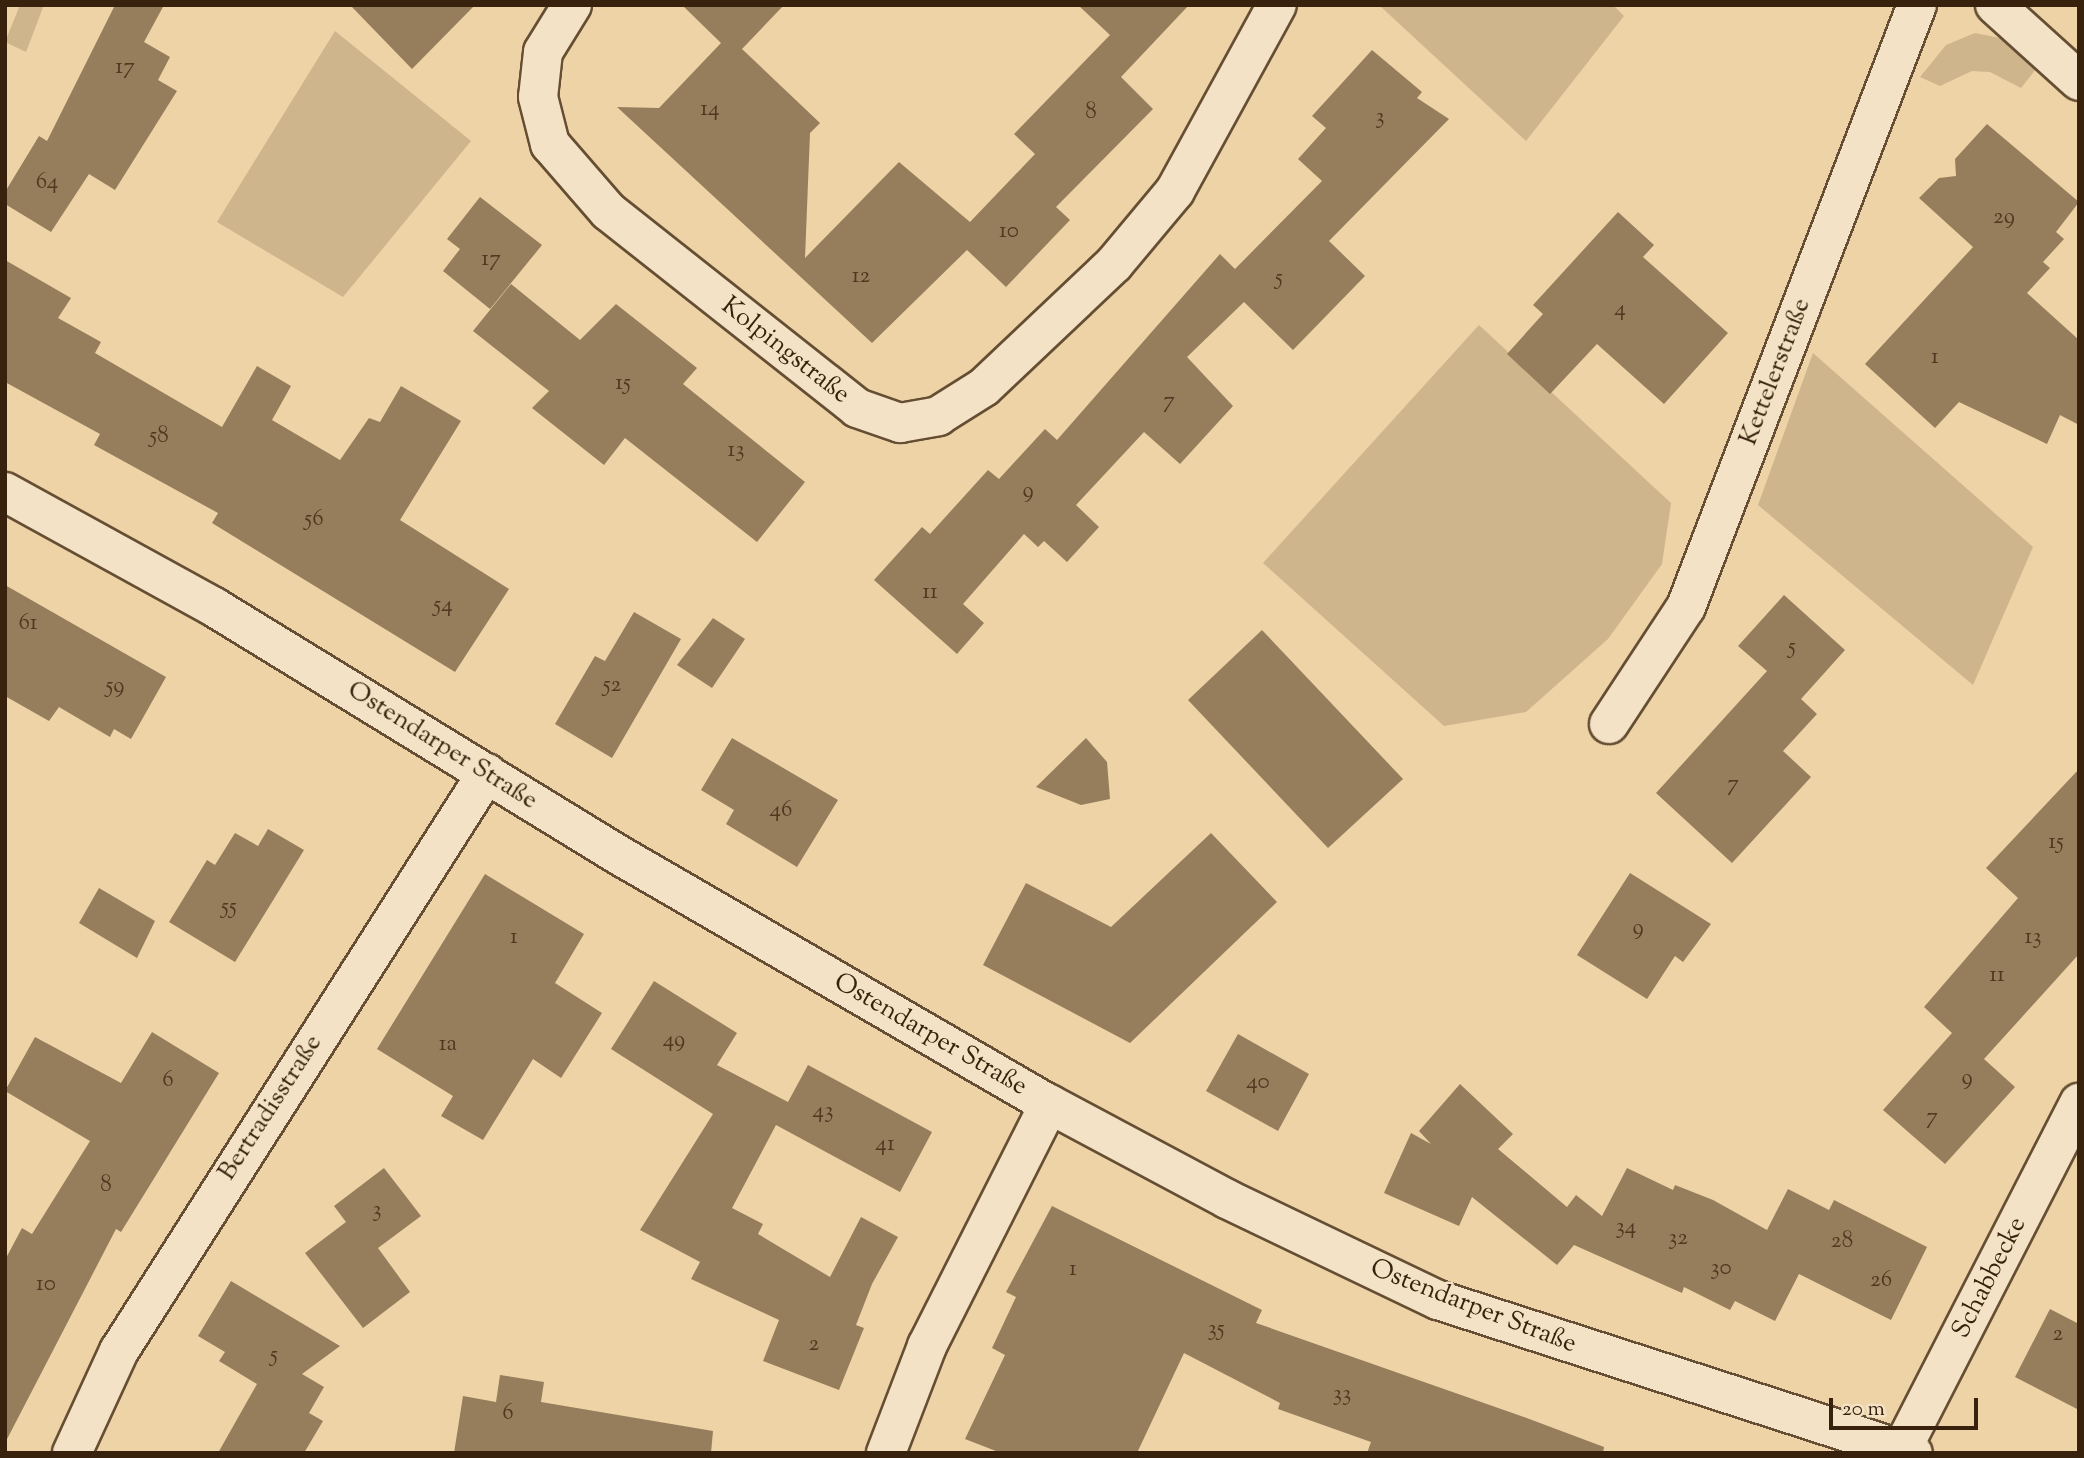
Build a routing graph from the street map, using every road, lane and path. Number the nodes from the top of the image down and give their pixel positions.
1 (572, 5) edge
2 (1277, 5) edge
3 (1917, 5) edge
4 (1995, 5) edge
5 (2079, 81) edge
6 (5, 492) edge
7 (1609, 724) dead end
8 (487, 773) junction
9 (1049, 1104) junction
10 (2078, 1105) edge
11 (1908, 1451) edge
12 (72, 1453) edge
13 (886, 1453) edge

1 - 2 street, Kolpingstraße
3 - 7 street, Kettelerstraße
4 - 5 street
6 - 8 street, Ostendarper Straße
8 - 9 street, Ostendarper Straße
8 - 12 street, Bertradisstraße
9 - 11 street, Ostendarper Straße
9 - 13 street
10 - 11 street, Schabbecke

